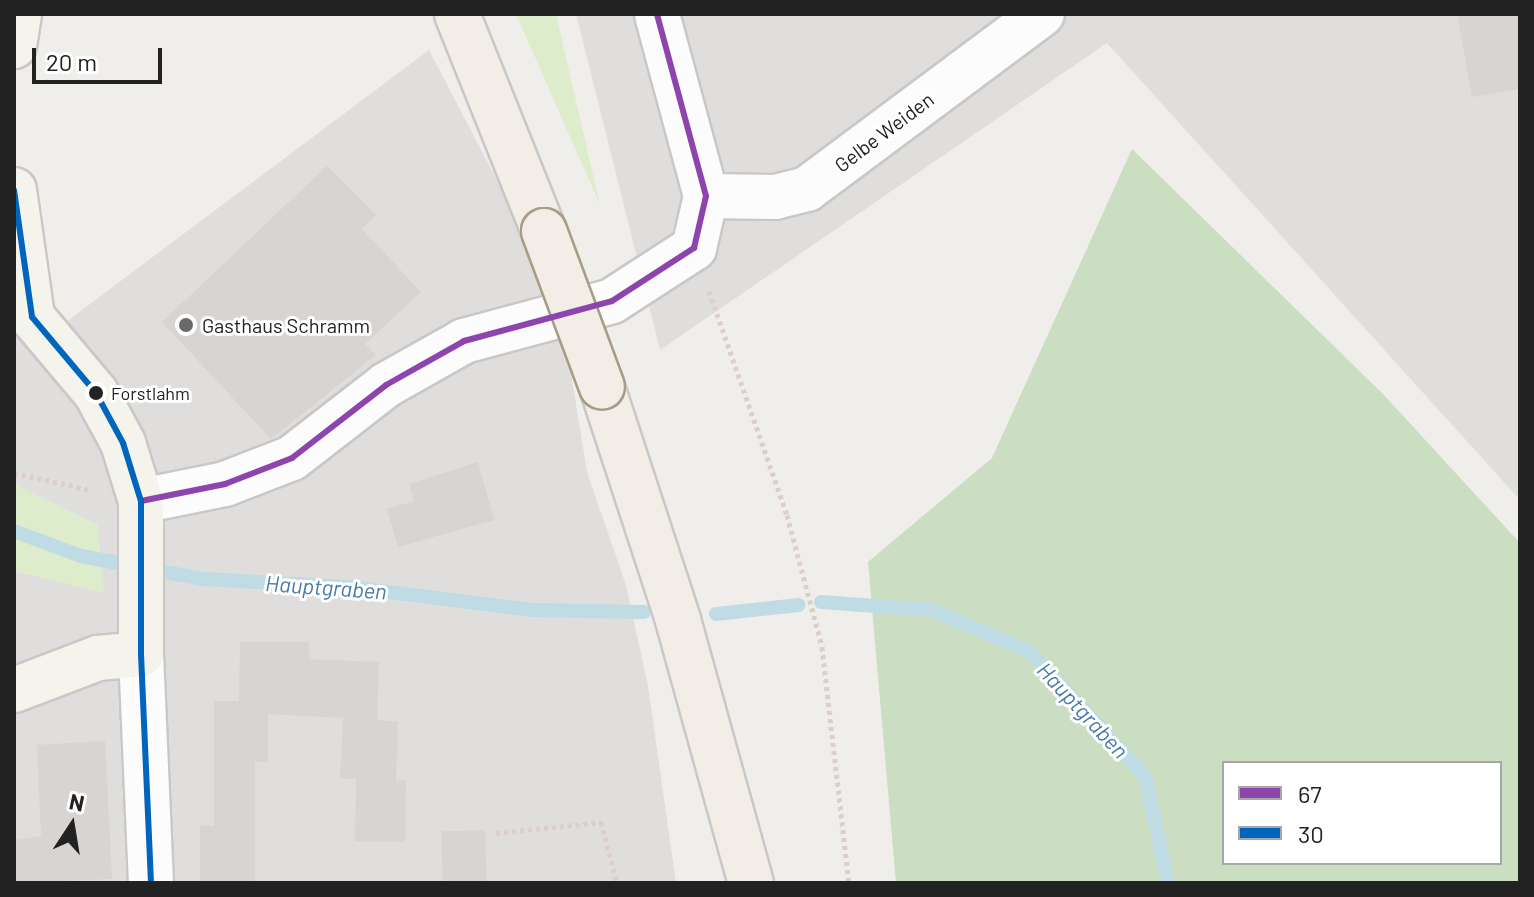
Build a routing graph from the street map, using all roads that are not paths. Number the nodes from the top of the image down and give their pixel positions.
1 (19, 14) edge
2 (457, 14) edge
3 (657, 14) edge
4 (1042, 14) edge
5 (14, 46) edge
6 (14, 190) edge
7 (706, 196) junction
8 (23, 308) edge
9 (141, 501) junction
10 (141, 654) junction
11 (14, 690) edge
12 (151, 883) edge
13 (751, 883) edge

1 - 5 street
2 - 13 main road, bridge
3 - 7 street
4 - 7 street, Gelbe Weiden
6 - 8 street
7 - 9 street
8 - 9 street
9 - 10 street
10 - 11 street
10 - 12 street

